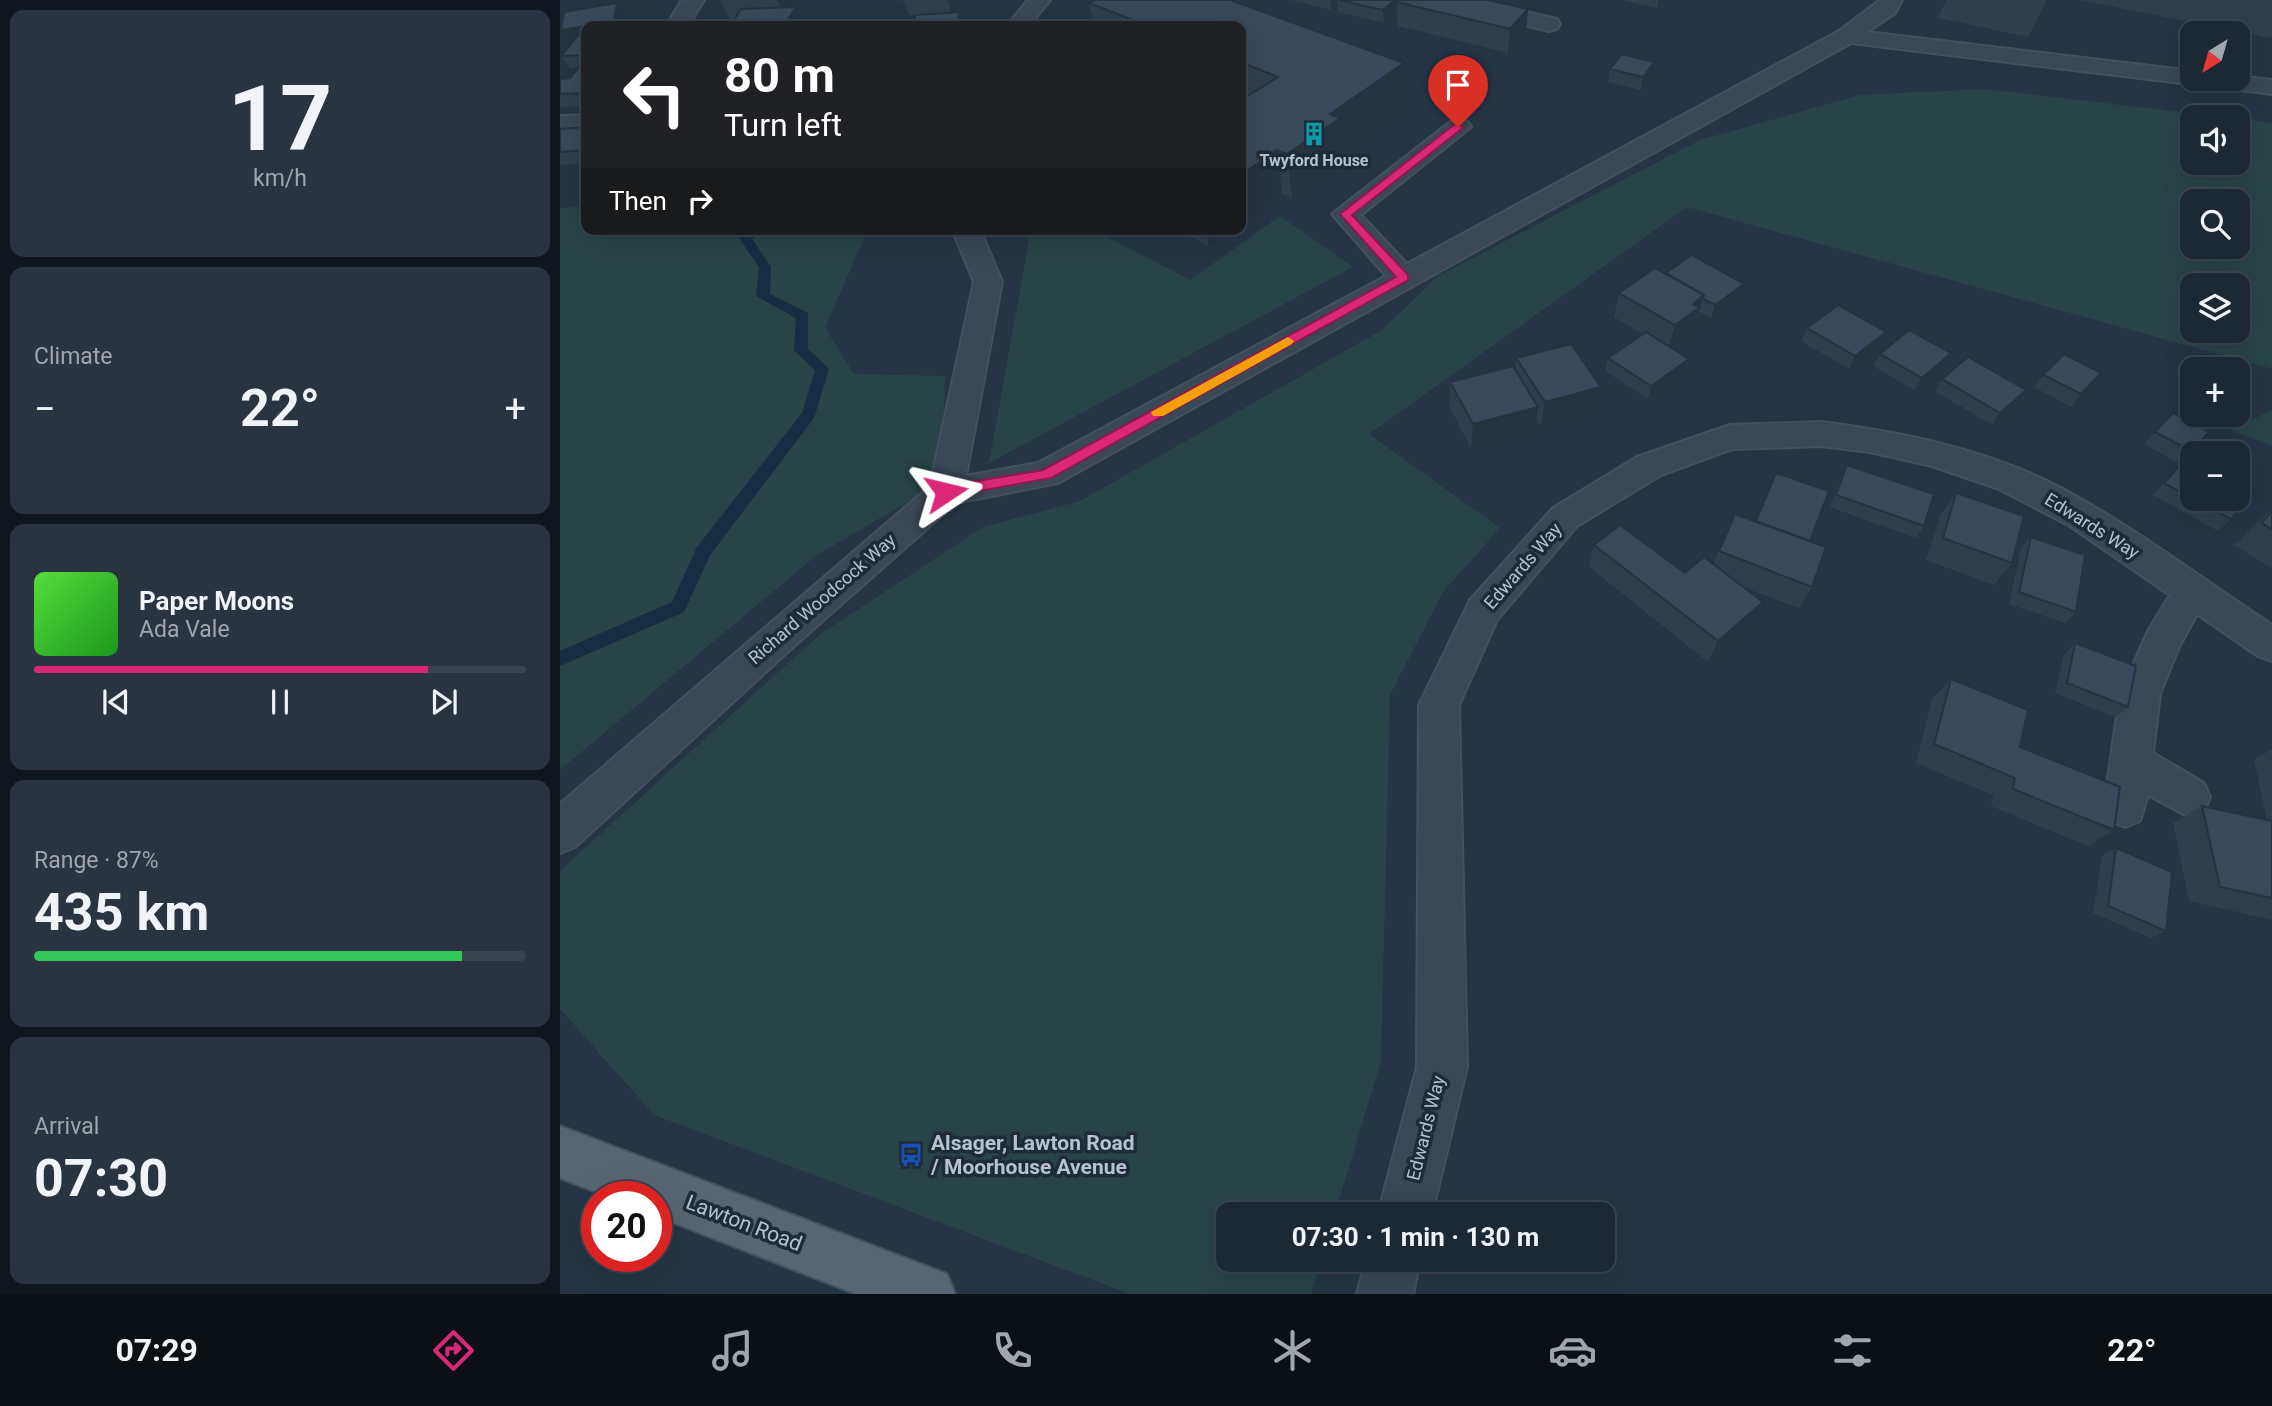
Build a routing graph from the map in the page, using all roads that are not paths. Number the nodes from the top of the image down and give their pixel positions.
1 (693, 0) edge
2 (1039, 0) edge
3 (1446, 0) edge
4 (1891, 0) edge
5 (680, 21) edge
6 (1022, 21) edge
7 (1549, 24) dead end
8 (1847, 36) junction
9 (2180, 76) edge
10 (2250, 84) edge
11 (2272, 87) edge
12 (581, 122) edge
13 (560, 123) edge
14 (1458, 127) dead end
15 (968, 235) edge
16 (1404, 278) junction
17 (946, 492) junction
18 (2192, 590) junction
19 (2272, 645) edge
20 (2131, 762) junction
21 (2189, 797) dead end
22 (2125, 807) dead end
23 (560, 832) edge
24 (560, 1152) edge
25 (1408, 1202) edge
26 (1390, 1272) edge
27 (928, 1294) edge
28 (1385, 1294) edge

1 - 5 street
2 - 6 street
3 - 7 street
4 - 8 street
8 - 9 street
8 - 16 street
10 - 11 street
12 - 13 street
14 - 16 street
15 - 17 street
16 - 17 street
17 - 23 street, Richard Woodcock Way
18 - 19 street, Edwards Way
18 - 20 street
18 - 25 street, Edwards Way
20 - 21 street
20 - 22 street
24 - 27 main road, Lawton Road
26 - 28 street

